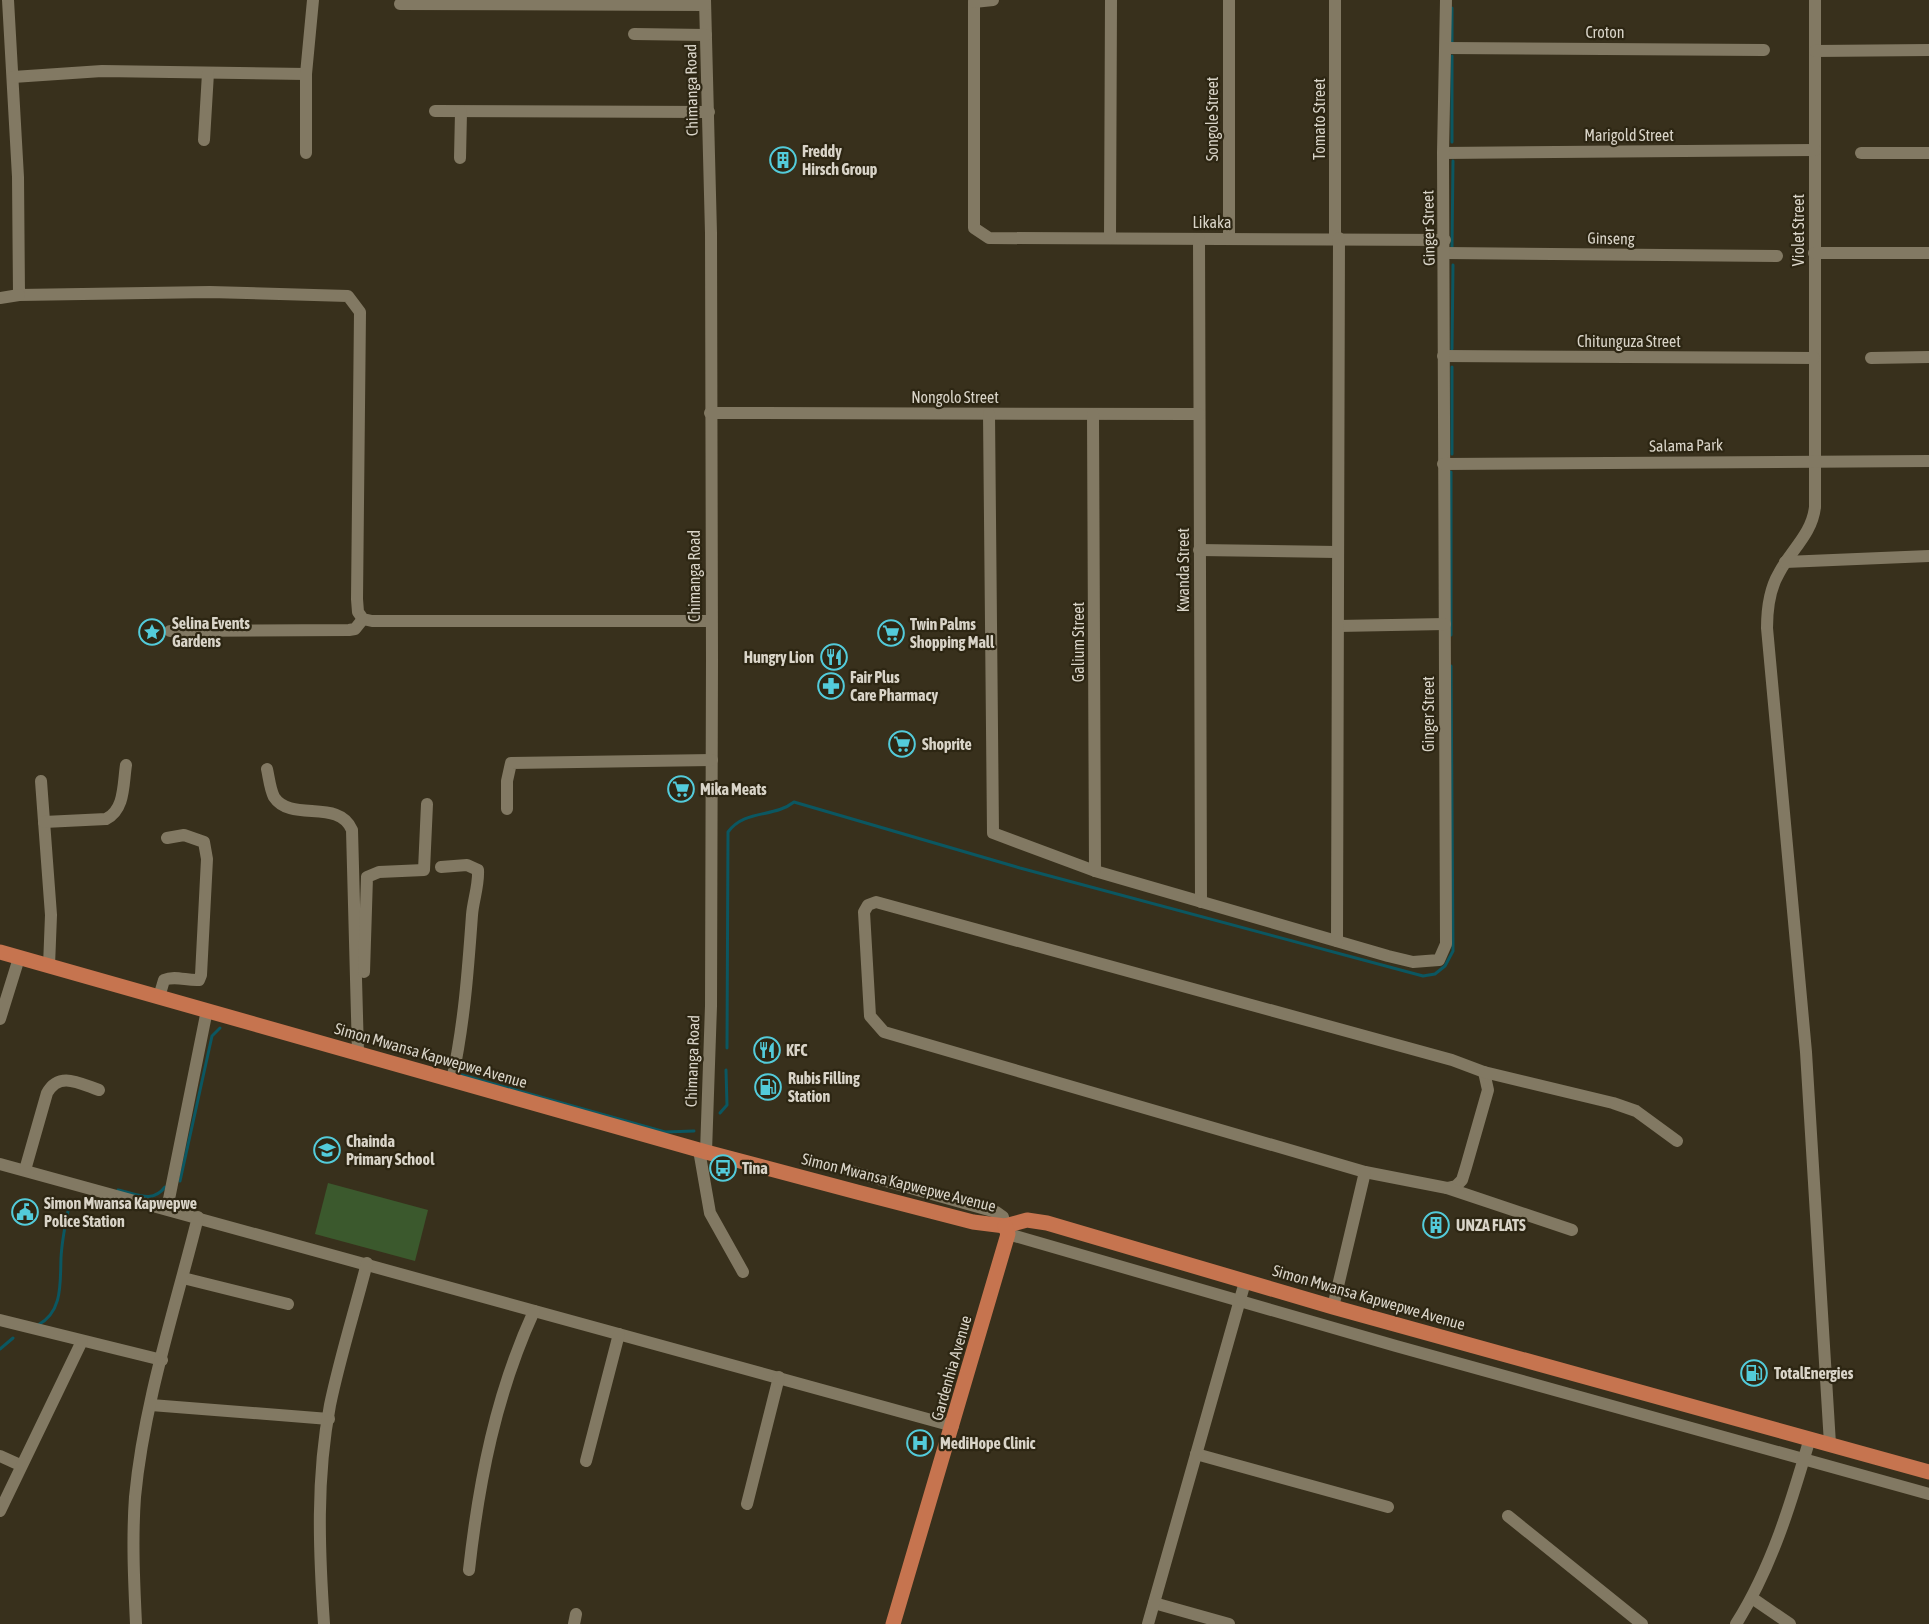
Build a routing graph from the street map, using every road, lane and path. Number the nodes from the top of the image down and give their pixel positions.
1 (8, 0) edge
2 (313, 0) edge
3 (993, 0) edge
4 (1111, 0) edge
5 (1229, 0) edge
6 (1335, 0) edge
7 (1446, 0) edge
8 (1815, 0) edge
9 (973, 1) edge
10 (705, 2) edge
11 (400, 4) dead end
12 (634, 34) dead end
13 (706, 35) junction
14 (1446, 48) junction
15 (1764, 50) dead end
16 (1929, 50) edge
17 (1815, 51) junction
18 (208, 73) junction
19 (306, 74) junction
20 (14, 77) junction
21 (435, 111) dead end
22 (462, 112) junction
23 (709, 112) junction
24 (204, 140) dead end
25 (1815, 150) junction
26 (306, 153) dead end
27 (1443, 153) junction
28 (1862, 153) dead end
29 (1929, 153) edge
30 (460, 158) dead end
31 (1110, 238) junction
32 (1199, 238) junction
33 (1229, 238) junction
34 (1337, 238) junction
35 (1445, 246) junction
36 (1814, 253) junction
37 (1929, 253) edge
38 (1776, 256) dead end
39 (19, 295) junction
40 (0, 298) edge
41 (1443, 357) junction
42 (1929, 357) edge
43 (1814, 358) junction
44 (1871, 358) dead end
45 (710, 413) junction
46 (989, 414) junction
47 (1094, 414) junction
48 (1199, 414) junction
49 (1815, 460) junction
50 (1929, 461) edge
51 (1443, 464) junction
52 (1199, 550) junction
53 (1337, 552) junction
54 (1929, 556) edge
55 (1785, 562) junction
56 (363, 619) junction
57 (711, 621) junction
58 (1445, 624) junction
59 (1338, 626) junction
60 (170, 631) dead end
61 (711, 760) junction
62 (126, 765) dead end
63 (267, 769) dead end
64 (41, 781) dead end
65 (427, 804) dead end
66 (507, 809) dead end
67 (44, 822) junction
68 (166, 838) dead end
69 (441, 867) dead end
70 (1095, 871) junction
71 (1200, 902) junction
72 (1336, 941) junction
73 (0, 952) edge
74 (19, 958) junction
75 (49, 966) junction
76 (159, 997) junction
77 (207, 1010) junction
78 (0, 1019) edge
79 (357, 1032) junction
80 (358, 1053) junction
81 (1484, 1072) junction
82 (452, 1080) junction
83 (99, 1090) dead end
84 (1677, 1141) dead end
85 (702, 1151) junction
86 (0, 1164) edge
87 (25, 1170) junction
88 (850, 1171) dead end
89 (1365, 1172) junction
90 (1448, 1188) junction
91 (167, 1209) junction
92 (198, 1217) junction
93 (1006, 1230) junction
94 (1572, 1230) dead end
95 (367, 1263) junction
96 (743, 1272) dead end
97 (183, 1278) junction
98 (1245, 1282) junction
99 (1241, 1299) junction
100 (288, 1304) dead end
101 (1333, 1306) junction
102 (534, 1311) junction
103 (0, 1320) edge
104 (619, 1335) junction
105 (82, 1341) junction
106 (162, 1360) junction
107 (1548, 1366) junction
108 (779, 1377) junction
109 (1541, 1386) junction
110 (151, 1405) junction
111 (328, 1419) junction
112 (953, 1426) junction
113 (1810, 1438) junction
114 (1830, 1444) junction
115 (1196, 1454) junction
116 (0, 1456) edge
117 (586, 1461) dead end
118 (1804, 1461) junction
119 (20, 1465) junction
120 (1929, 1472) edge
121 (1929, 1494) edge
122 (747, 1504) dead end
123 (1388, 1507) dead end
124 (0, 1511) edge
125 (1508, 1516) dead end
126 (469, 1570) dead end
127 (1752, 1598) junction
128 (1154, 1603) junction
129 (136, 1624) edge
130 (324, 1624) edge
131 (893, 1624) edge
132 (1148, 1624) edge
133 (1229, 1624) edge
134 (1642, 1624) edge
135 (1736, 1624) edge
136 (1790, 1624) edge

1 - 20 street
2 - 19 street
3 - 9 street
4 - 31 street
5 - 33 street, Songole Street
6 - 34 street, Tomato Street
7 - 14 street, Ginger Street
8 - 17 street, Violet Street
9 - 31 street, Likaka
10 - 11 street
10 - 13 street, Chimanga Road
12 - 13 street
13 - 23 street, Chimanga Road
14 - 15 street, Croton
14 - 27 street, Ginger Street
16 - 17 street
17 - 25 street, Violet Street
18 - 19 street
18 - 20 street
18 - 24 street
19 - 26 street
20 - 39 street
21 - 22 street
22 - 23 street
22 - 30 street
23 - 45 street, Chimanga Road
25 - 27 street, Marigold Street
25 - 36 street, Violet Street
27 - 35 street, Ginger Street
28 - 29 street
31 - 32 street, Likaka
32 - 33 street, Likaka
32 - 48 street, Kwanda Street
33 - 34 street, Likaka
34 - 35 street, Likaka
34 - 53 street, Tomato Street
35 - 38 street, Ginseng
35 - 41 street, Ginger Street
36 - 37 street
36 - 43 street, Violet Street
39 - 40 street
39 - 56 street
41 - 43 street, Chitunguza Street
41 - 51 street, Ginger Street
42 - 44 street
43 - 49 street, Violet Street
45 - 46 street, Nongolo Street
45 - 57 street, Chimanga Road
46 - 47 street, Nongolo Street
46 - 70 street, Ginger Street
47 - 48 street, Nongolo Street
47 - 70 street, Galium Street
48 - 52 street, Kwanda Street
49 - 50 street, Salama Park
49 - 51 street, Salama Park
49 - 55 street, Violet Street
51 - 58 street, Ginger Street
52 - 53 street
52 - 71 street, Kwanda Street
53 - 59 street, Tomato Street
54 - 55 street
55 - 114 street, Violet Street
56 - 57 street
56 - 60 street
57 - 61 street, Chimanga Road
58 - 59 street
58 - 72 street, Ginger Street
59 - 72 street, Tomato Street
61 - 66 street
61 - 85 street, Chimanga Road
62 - 67 street
63 - 79 street
64 - 67 street
65 - 79 street
67 - 75 street
68 - 76 street
69 - 82 street
70 - 71 street, Ginger Street
71 - 72 street, Ginger Street
73 - 74 main road, Simon Mwansa Kapwepwe Avenue
74 - 75 main road, Simon Mwansa Kapwepwe Avenue
74 - 78 street
75 - 76 main road, Simon Mwansa Kapwepwe Avenue
76 - 77 main road, Simon Mwansa Kapwepwe Avenue
77 - 80 main road, Simon Mwansa Kapwepwe Avenue
77 - 91 street
79 - 80 street
80 - 82 main road, Simon Mwansa Kapwepwe Avenue
81 - 84 street
81 - 89 street
81 - 90 street
82 - 85 main road, Simon Mwansa Kapwepwe Avenue
83 - 87 street
85 - 93 main road, Simon Mwansa Kapwepwe Avenue
85 - 96 street, Chimanga Road
86 - 87 street
87 - 91 street
88 - 93 street
89 - 90 street
89 - 101 street
90 - 94 street
91 - 92 street
92 - 95 street
92 - 97 street
93 - 98 main road, Simon Mwansa Kapwepwe Avenue
93 - 99 street
93 - 112 main road, Gardenhia Avenue
95 - 102 street
95 - 111 street
97 - 100 street
97 - 106 street
98 - 99 street
98 - 101 main road, Simon Mwansa Kapwepwe Avenue
99 - 109 street
99 - 115 street
101 - 107 main road, Simon Mwansa Kapwepwe Avenue
102 - 104 street
102 - 126 street
103 - 105 street
104 - 108 street
104 - 117 street
105 - 106 street
105 - 119 street
106 - 110 street
107 - 109 street
107 - 113 main road, Simon Mwansa Kapwepwe Avenue
108 - 112 street
108 - 122 street
109 - 118 street
110 - 111 street
110 - 129 street
111 - 130 street
112 - 131 main road, Gardenhia Avenue
113 - 114 main road, Simon Mwansa Kapwepwe Avenue
113 - 118 street
114 - 120 main road, Simon Mwansa Kapwepwe Avenue
115 - 123 street
115 - 128 street
116 - 119 street
118 - 121 street
118 - 127 street
119 - 124 street
125 - 134 street
127 - 135 street
127 - 136 street
128 - 132 street
128 - 133 street

